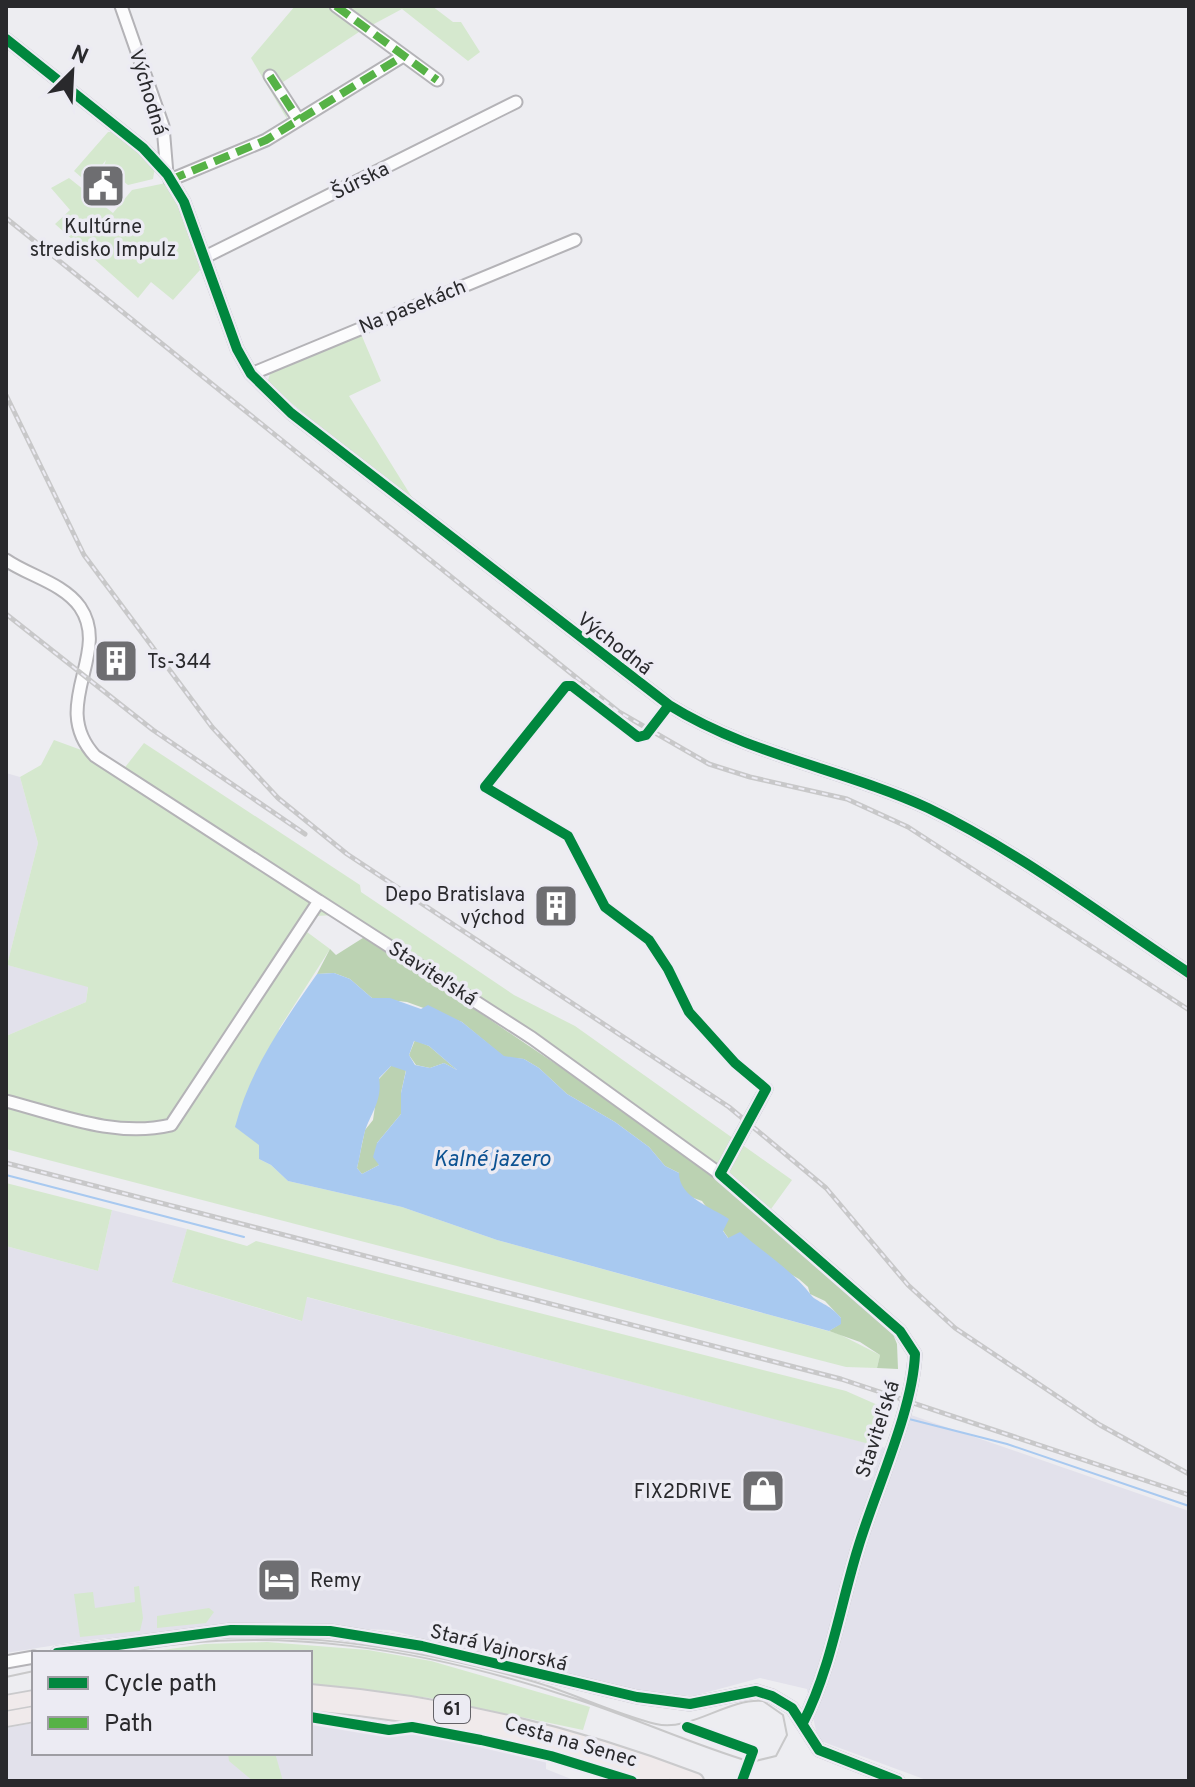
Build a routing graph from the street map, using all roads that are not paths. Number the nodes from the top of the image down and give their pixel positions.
1 (121, 6) edge
2 (336, 6) edge
3 (6, 39) edge
4 (403, 56) junction
5 (270, 76) dead end
6 (437, 80) dead end
7 (516, 102) dead end
8 (298, 119) junction
9 (169, 177) junction
10 (575, 240) dead end
11 (205, 257) junction
12 (251, 374) junction
13 (6, 560) edge
14 (319, 901) junction
15 (1189, 973) edge
16 (766, 1089) dead end
17 (6, 1101) edge
18 (720, 1174) junction
19 (72, 1651) edge
20 (32, 1657) edge
21 (6, 1662) edge
22 (312, 1692) edge
23 (32, 1698) edge
24 (6, 1703) edge
25 (312, 1703) edge
26 (32, 1714) edge
27 (6, 1719) edge
28 (803, 1723) junction
29 (636, 1759) junction
30 (692, 1779) edge
31 (656, 1780) edge
32 (898, 1781) edge

1 - 9 street, Východná
2 - 4 street
3 - 9 street
4 - 6 street
4 - 8 street
5 - 8 street
7 - 11 street, Šúrska
8 - 9 street
9 - 11 street, Východná
10 - 12 street, Na pasekách
11 - 12 street, Východná
12 - 15 street, Východná
13 - 14 street, Staviteľská
14 - 17 street
14 - 18 street, Staviteľská
16 - 18 street
18 - 28 street, Staviteľská
19 - 28 street, Stará Vajnorská
20 - 21 street
22 - 29 main road, Cesta na Senec / 61
23 - 24 main road
25 - 31 main road, Cesta na Senec / 61
26 - 27 main road
28 - 32 street, Stará Vajnorská
29 - 30 main road, Cesta na Senec / 61
29 - 31 street
30 - 31 street, Cesta na Senec

